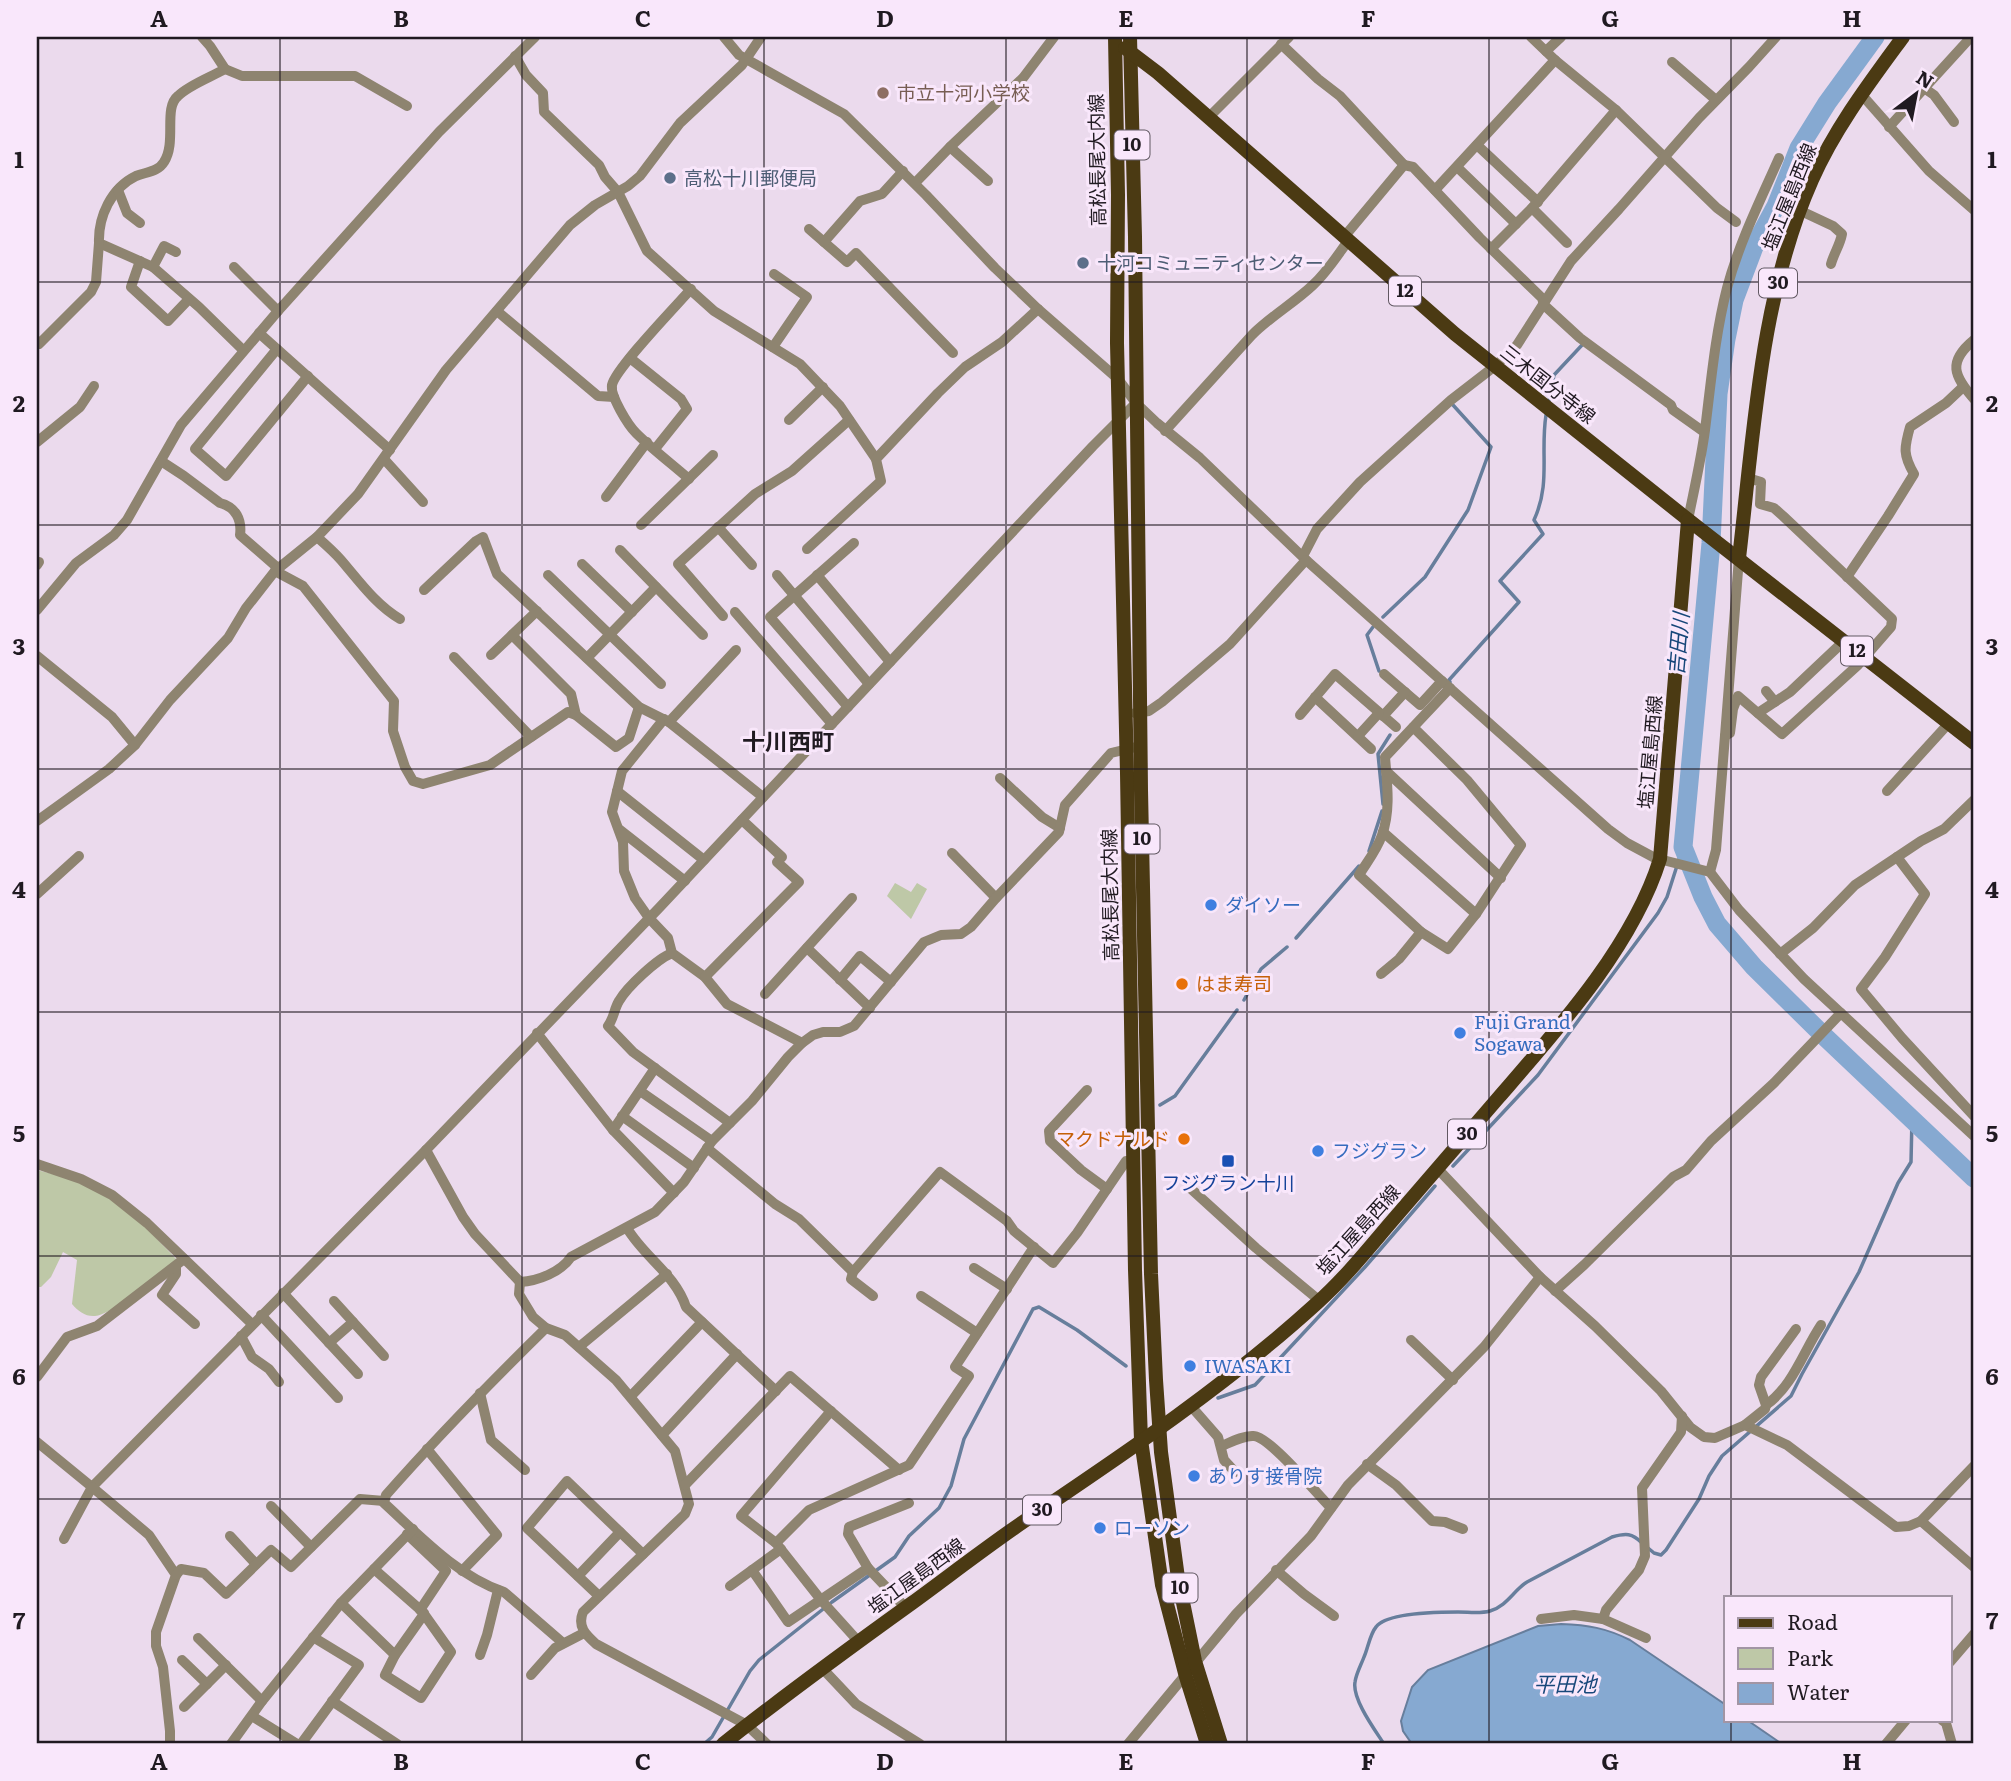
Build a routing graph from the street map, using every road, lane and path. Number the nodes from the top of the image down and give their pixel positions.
1 (202, 37) edge
2 (724, 37) edge
3 (761, 37) edge
4 (1054, 37) edge
5 (1118, 37) edge
6 (1531, 37) edge
7 (1561, 37) edge
8 (1776, 37) edge
9 (1903, 37) edge
10 (1970, 37) edge
11 (533, 38) edge
12 (1285, 40) edge
13 (1546, 51) junction
14 (1130, 52) junction
15 (515, 56) junction
16 (746, 59) junction
17 (1555, 60) junction
18 (1672, 62) dead end
19 (225, 69) junction
20 (1924, 88) junction
21 (1862, 94) junction
22 (1716, 100) junction
23 (407, 106) dead end
24 (1616, 110) junction
25 (1208, 118) junction
26 (1954, 121) dead end
27 (1889, 127) junction
28 (1477, 145) junction
29 (950, 146) junction
30 (1665, 157) junction
31 (1779, 158) dead end
32 (1404, 165) junction
33 (1457, 167) junction
34 (903, 171) junction
35 (988, 181) dead end
36 (915, 183) junction
37 (118, 190) junction
38 (1436, 190) junction
39 (618, 192) junction
40 (1535, 205) junction
41 (1801, 211) junction
42 (1974, 211) edge
43 (1736, 222) dead end
44 (140, 223) dead end
45 (1516, 225) junction
46 (809, 229) dead end
47 (1346, 239) junction
48 (824, 242) junction
49 (99, 243) junction
50 (1567, 243) dead end
51 (1491, 249) junction
52 (176, 252) dead end
53 (140, 261) junction
54 (1831, 264) dead end
55 (153, 267) junction
56 (234, 267) dead end
57 (774, 274) dead end
58 (691, 289) junction
59 (189, 299) junction
60 (1544, 305) junction
61 (1038, 309) junction
62 (278, 311) junction
63 (497, 311) junction
64 (259, 333) junction
65 (1974, 340) edge
66 (37, 341) edge
67 (773, 347) junction
68 (277, 349) junction
69 (243, 350) junction
70 (953, 353) dead end
71 (630, 358) junction
72 (1495, 366) junction
73 (308, 376) junction
74 (1118, 379) junction
75 (94, 386) dead end
76 (823, 387) junction
77 (1963, 387) junction
78 (614, 397) junction
79 (1974, 399) edge
80 (1136, 403) junction
81 (789, 420) dead end
82 (849, 420) junction
83 (1119, 420) junction
84 (1166, 430) junction
85 (1704, 432) junction
86 (37, 442) edge
87 (651, 446) junction
88 (387, 454) junction
89 (713, 455) dead end
90 (876, 459) junction
91 (161, 461) junction
92 (1748, 478) junction
93 (689, 479) junction
94 (606, 497) dead end
95 (423, 502) dead end
96 (1689, 521) junction
97 (641, 526) dead end
98 (718, 527) junction
99 (317, 537) junction
100 (854, 543) dead end
101 (807, 549) dead end
102 (620, 550) dead end
103 (1737, 557) junction
104 (1304, 558) junction
105 (582, 564) dead end
106 (752, 565) dead end
107 (277, 570) junction
108 (548, 575) dead end
109 (777, 575) dead end
110 (817, 575) junction
111 (1847, 576) junction
112 (656, 587) junction
113 (424, 590) dead end
114 (794, 595) junction
115 (39, 601) edge
116 (537, 611) junction
117 (632, 612) junction
118 (735, 612) dead end
119 (723, 616) dead end
120 (400, 619) dead end
121 (512, 635) junction
122 (703, 635) dead end
123 (609, 636) junction
124 (1844, 641) junction
125 (736, 650) dead end
126 (491, 655) dead end
127 (454, 657) dead end
128 (1864, 657) junction
129 (587, 658) junction
130 (38, 660) edge
131 (890, 662) junction
132 (1384, 674) dead end
133 (661, 684) dead end
134 (869, 684) junction
135 (1446, 684) junction
136 (1766, 691) dead end
137 (1405, 692) junction
138 (1315, 697) junction
139 (1775, 702) junction
140 (639, 707) junction
141 (848, 707) junction
142 (1133, 713) junction
143 (1758, 713) junction
144 (1381, 714) junction
145 (576, 715) junction
146 (1300, 715) dead end
147 (667, 720) junction
148 (1949, 723) junction
149 (832, 724) junction
150 (1396, 727) dead end
151 (1413, 727) junction
152 (1358, 736) junction
153 (1725, 736) junction
154 (531, 737) junction
155 (1974, 743) edge
156 (135, 745) junction
157 (1133, 748) junction
158 (1371, 749) dead end
159 (1386, 771) junction
160 (1000, 778) dead end
161 (617, 791) junction
162 (1887, 791) dead end
163 (764, 797) junction
164 (1974, 800) edge
165 (742, 820) junction
166 (37, 821) edge
167 (618, 828) junction
168 (1060, 828) junction
169 (1383, 832) junction
170 (952, 853) dead end
171 (79, 856) dead end
172 (1897, 856) junction
173 (704, 860) junction
174 (1664, 860) junction
175 (1708, 871) junction
176 (1501, 878) junction
177 (685, 881) junction
178 (37, 894) edge
179 (852, 898) dead end
180 (996, 898) junction
181 (1476, 914) junction
182 (649, 918) junction
183 (1421, 932) junction
184 (807, 948) junction
185 (672, 953) junction
186 (1780, 954) junction
187 (1381, 974) dead end
188 (705, 977) junction
189 (840, 980) junction
190 (891, 982) junction
191 (765, 993) dead end
192 (870, 1008) junction
193 (1838, 1016) junction
194 (537, 1033) junction
195 (802, 1043) junction
196 (655, 1068) junction
197 (1913, 1082) junction
198 (1087, 1090) dead end
199 (640, 1091) junction
200 (622, 1116) junction
201 (1974, 1116) edge
202 (730, 1123) junction
203 (613, 1130) junction
204 (1974, 1136) edge
205 (710, 1144) junction
206 (426, 1150) junction
207 (1134, 1161) junction
208 (37, 1164) edge
209 (694, 1168) junction
210 (1437, 1168) junction
211 (1189, 1186) dead end
212 (1107, 1189) junction
213 (674, 1193) junction
214 (627, 1228) junction
215 (1034, 1247) junction
216 (180, 1263) junction
217 (974, 1268) dead end
218 (853, 1272) junction
219 (667, 1274) junction
220 (1540, 1277) junction
221 (520, 1282) junction
222 (1007, 1289) junction
223 (1555, 1291) junction
224 (283, 1293) junction
225 (873, 1296) dead end
226 (921, 1296) dead end
227 (334, 1301) dead end
228 (1320, 1301) junction
229 (261, 1315) junction
230 (353, 1322) junction
231 (702, 1322) junction
232 (195, 1324) dead end
233 (252, 1324) junction
234 (1821, 1325) dead end
235 (546, 1328) junction
236 (977, 1333) junction
237 (241, 1336) junction
238 (1411, 1340) dead end
239 (1811, 1341) junction
240 (329, 1343) junction
241 (579, 1347) junction
242 (737, 1354) junction
243 (384, 1356) dead end
244 (358, 1374) dead end
245 (37, 1377) edge
246 (1453, 1380) junction
247 (279, 1382) dead end
248 (776, 1391) junction
249 (480, 1392) junction
250 (631, 1396) junction
251 (338, 1398) dead end
252 (1190, 1405) junction
253 (1766, 1405) junction
254 (831, 1411) junction
255 (1682, 1416) junction
256 (1749, 1427) junction
257 (1158, 1428) junction
258 (662, 1434) junction
259 (1141, 1440) junction
260 (37, 1442) edge
261 (1222, 1446) junction
262 (427, 1448) junction
263 (1367, 1464) junction
264 (1974, 1466) edge
265 (525, 1470) dead end
266 (899, 1470) junction
267 (1235, 1472) dead end
268 (685, 1485) junction
269 (92, 1487) junction
270 (384, 1502) junction
271 (909, 1503) dead end
272 (271, 1506) dead end
273 (1331, 1508) junction
274 (1921, 1521) junction
275 (1463, 1529) dead end
276 (410, 1532) junction
277 (620, 1532) junction
278 (230, 1536) dead end
279 (64, 1539) dead end
280 (779, 1546) junction
281 (311, 1547) junction
282 (643, 1554) junction
283 (256, 1564) junction
284 (1974, 1567) edge
285 (374, 1569) junction
286 (751, 1570) junction
287 (1276, 1570) junction
288 (461, 1571) junction
289 (872, 1571) junction
290 (176, 1575) junction
291 (578, 1576) junction
292 (730, 1586) dead end
293 (498, 1590) junction
294 (599, 1597) junction
295 (341, 1603) junction
296 (825, 1604) junction
297 (905, 1608) junction
298 (422, 1612) junction
299 (1334, 1615) dead end
300 (1542, 1619) dead end
301 (1603, 1619) junction
302 (584, 1633) junction
303 (1974, 1634) edge
304 (313, 1637) junction
305 (198, 1638) dead end
306 (1646, 1638) dead end
307 (858, 1641) junction
308 (562, 1643) junction
309 (395, 1655) junction
310 (480, 1655) dead end
311 (182, 1660) dead end
312 (1952, 1660) edge
313 (1195, 1661) junction
314 (226, 1665) junction
315 (821, 1668) junction
316 (531, 1675) dead end
317 (1186, 1677) junction
318 (207, 1684) junction
319 (262, 1701) junction
320 (332, 1702) junction
321 (184, 1707) dead end
322 (252, 1716) junction
323 (1904, 1722) edge
324 (1945, 1722) edge
325 (747, 1726) junction
326 (170, 1744) edge
327 (231, 1744) edge
328 (299, 1744) edge
329 (397, 1744) edge
330 (723, 1744) edge
331 (767, 1744) edge
332 (920, 1744) edge
333 (1128, 1744) edge
334 (1207, 1744) edge
335 (1221, 1744) edge
336 (1886, 1744) edge
337 (1952, 1744) edge

1 - 19 street
2 - 16 street
3 - 16 street
4 - 29 street
5 - 14 main road, 三木国分寺線 / 12
5 - 74 main road, 高松長尾大内線 / 10
6 - 13 street
7 - 13 street
8 - 22 street
9 - 21 main road, 塩江屋島西線 / 30
10 - 20 street
11 - 15 street
12 - 25 street
12 - 32 street
13 - 17 street
14 - 25 main road, 三木国分寺線 / 12
14 - 80 main road, 高松長尾大内線 / 10
15 - 39 street
15 - 62 street
16 - 34 street
16 - 39 street
17 - 24 street
17 - 28 street
18 - 22 street
19 - 23 street
19 - 37 street
20 - 26 street
20 - 27 street
21 - 27 street
21 - 41 main road, 塩江屋島西線 / 30
22 - 30 street
24 - 30 street
24 - 40 street
25 - 47 main road, 三木国分寺線 / 12
27 - 42 street
28 - 33 street
28 - 40 street
29 - 35 street
29 - 36 street
30 - 43 street
30 - 60 street
31 - 85 street
32 - 38 street
32 - 47 street
33 - 38 street
33 - 45 street
34 - 36 street
34 - 48 street
36 - 61 street
37 - 44 street
37 - 49 street
38 - 51 street
39 - 58 street
39 - 63 street
40 - 45 street
40 - 50 street
41 - 54 street
41 - 92 main road, 塩江屋島西線 / 30
45 - 51 street
46 - 48 street
47 - 72 main road, 三木国分寺線 / 12
47 - 84 street
48 - 70 street
49 - 53 street
49 - 66 street
51 - 60 street
52 - 55 street
53 - 55 street
53 - 59 street
55 - 59 street
56 - 62 street
57 - 67 street
58 - 67 street
58 - 71 street
59 - 69 street
60 - 72 street
60 - 85 street
61 - 74 street
61 - 90 street
62 - 64 street
63 - 78 street
63 - 88 street
64 - 68 street
64 - 69 street
65 - 77 street
67 - 76 street
68 - 73 street
68 - 73 street
69 - 91 street
71 - 78 street
71 - 87 street
72 - 96 main road, 三木国分寺線 / 12
72 - 104 street
73 - 88 street
74 - 80 street
74 - 83 main road, 高松長尾大内線 / 10
75 - 86 street
76 - 81 street
76 - 82 street
77 - 79 street
77 - 111 street
78 - 87 street
80 - 83 street
80 - 84 street
80 - 142 main road, 高松長尾大内線 / 10
82 - 90 street
82 - 98 street
83 - 131 street
83 - 142 main road, 高松長尾大内線 / 10
84 - 104 street
85 - 96 street
87 - 93 street
87 - 94 street
88 - 95 street
88 - 99 street
89 - 93 street
90 - 101 street
91 - 107 street
91 - 115 street
92 - 103 main road, 塩江屋島西線 / 30
92 - 111 street
93 - 97 street
96 - 103 main road, 三木国分寺線 / 12
96 - 174 main road, 塩江屋島西線 / 30
98 - 106 street
98 - 119 street
99 - 107 street
99 - 120 street
100 - 110 street
102 - 112 street
103 - 124 main road, 三木国分寺線 / 12
103 - 153 street
104 - 135 street
104 - 142 street
105 - 117 street
107 - 154 street
107 - 156 street
108 - 123 street
109 - 114 street
110 - 114 street
110 - 131 street
111 - 128 street
112 - 117 street
112 - 122 street
113 - 116 street
114 - 134 street
114 - 141 street
116 - 121 street
116 - 129 street
117 - 123 street
118 - 149 street
121 - 126 street
121 - 145 street
123 - 129 street
123 - 133 street
124 - 128 main road, 三木国分寺線 / 12
124 - 139 street
125 - 147 street
127 - 154 street
128 - 143 street
128 - 148 main road, 三木国分寺線 / 12
129 - 140 street
130 - 156 street
131 - 134 street
132 - 137 street
134 - 141 street
135 - 137 street
135 - 151 street
135 - 174 street
136 - 139 street
137 - 144 street
138 - 144 street
138 - 146 street
138 - 152 street
139 - 143 street
140 - 145 street
140 - 147 street
141 - 149 street
142 - 157 main road, 高松長尾大内線 / 10
143 - 153 street
144 - 150 street
144 - 152 street
145 - 154 street
147 - 161 street
147 - 163 street
148 - 155 main road, 三木国分寺線 / 12
148 - 162 street
149 - 163 street
151 - 159 street
151 - 176 street
152 - 158 street
153 - 175 street
156 - 166 street
157 - 168 street
157 - 207 main road, 高松長尾大内線 / 10
157 - 257 main road, 高松長尾大内線 / 10
159 - 169 street
159 - 176 street
160 - 168 street
161 - 167 street
161 - 173 street
163 - 165 street
164 - 172 street
165 - 173 street
165 - 188 street
167 - 177 street
167 - 182 street
168 - 180 street
169 - 181 street
169 - 183 street
170 - 180 street
171 - 178 street
172 - 186 street
172 - 201 street
173 - 177 street
174 - 175 street
174 - 210 main road, 塩江屋島西線 / 30
175 - 186 street
176 - 181 street
177 - 182 street
179 - 184 street
180 - 190 street
181 - 183 street
182 - 185 street
182 - 194 street
183 - 187 street
184 - 189 street
184 - 191 street
185 - 188 street
185 - 196 street
186 - 193 street
188 - 195 street
189 - 190 street
189 - 192 street
190 - 192 street
192 - 195 street
193 - 197 street
193 - 223 street
194 - 203 street
194 - 206 street
195 - 202 street
196 - 199 street
196 - 202 street
197 - 201 street
197 - 204 street
198 - 212 street
199 - 200 street
199 - 205 street
200 - 203 street
200 - 209 street
202 - 205 street
203 - 213 street
205 - 209 street
205 - 218 street
206 - 221 street
206 - 224 street
207 - 212 street
207 - 259 main road, 高松長尾大内線 / 10
208 - 216 street
209 - 213 street
210 - 220 street
210 - 228 main road, 塩江屋島西線 / 30
211 - 228 street
212 - 215 street
213 - 214 street
214 - 219 street
214 - 221 street
215 - 218 street
215 - 222 street
216 - 232 street
216 - 233 street
216 - 245 street
217 - 222 street
218 - 225 street
219 - 231 street
219 - 241 street
220 - 223 street
220 - 246 street
221 - 235 street
222 - 236 street
223 - 255 street
224 - 229 street
224 - 240 street
226 - 236 street
227 - 230 street
228 - 252 main road, 塩江屋島西線 / 30
229 - 233 street
229 - 251 street
230 - 240 street
230 - 243 street
231 - 242 street
231 - 250 street
233 - 237 street
234 - 239 street
235 - 241 street
235 - 249 street
236 - 266 street
237 - 247 street
237 - 269 street
238 - 246 street
239 - 253 street
239 - 253 street
240 - 244 street
241 - 250 street
242 - 248 street
242 - 258 street
246 - 263 street
248 - 254 street
248 - 268 street
249 - 262 street
249 - 265 street
250 - 258 street
252 - 257 main road, 塩江屋島西線 / 30
252 - 261 street
253 - 256 street
254 - 266 street
254 - 280 street
255 - 256 street
255 - 301 street
256 - 274 street
257 - 259 main road, 塩江屋島西線 / 30
257 - 313 main road, 高松長尾大内線 / 10
258 - 268 street
259 - 297 main road, 塩江屋島西線 / 30
259 - 317 main road, 高松長尾大内線 / 10
260 - 269 street
261 - 267 street
261 - 273 street
262 - 270 street
262 - 288 street
263 - 273 street
263 - 275 street
264 - 274 street
266 - 280 street
268 - 282 street
269 - 279 street
269 - 290 street
270 - 276 street
270 - 281 street
271 - 289 street
272 - 281 street
273 - 287 street
274 - 284 street
276 - 285 street
276 - 288 street
276 - 298 street
277 - 282 street
277 - 291 street
277 - 291 street
278 - 283 street
280 - 286 street
280 - 296 street
281 - 283 street
282 - 294 street
283 - 290 street
285 - 295 street
285 - 298 street
286 - 292 street
286 - 296 street
287 - 299 street
287 - 313 street
288 - 293 street
289 - 296 street
289 - 297 street
290 - 326 street
291 - 294 street
293 - 308 street
293 - 310 street
294 - 302 street
295 - 304 street
295 - 309 street
296 - 307 street
297 - 307 main road, 塩江屋島西線 / 30
298 - 309 street
298 - 309 street
300 - 301 street
301 - 306 street
302 - 308 street
302 - 325 street
303 - 312 street
304 - 319 street
304 - 320 street
305 - 314 street
307 - 315 main road, 塩江屋島西線 / 30
308 - 316 street
311 - 318 street
313 - 317 street
313 - 335 main road, 高松長尾大内線 / 10
314 - 318 street
314 - 319 street
315 - 325 main road, 塩江屋島西線 / 30
315 - 332 street
317 - 333 street
317 - 334 main road, 高松長尾大内線 / 10
318 - 321 street
319 - 322 street
320 - 328 street
320 - 329 street
322 - 327 street
322 - 328 street
323 - 336 street
324 - 337 street
325 - 330 main road, 塩江屋島西線 / 30
325 - 331 street

